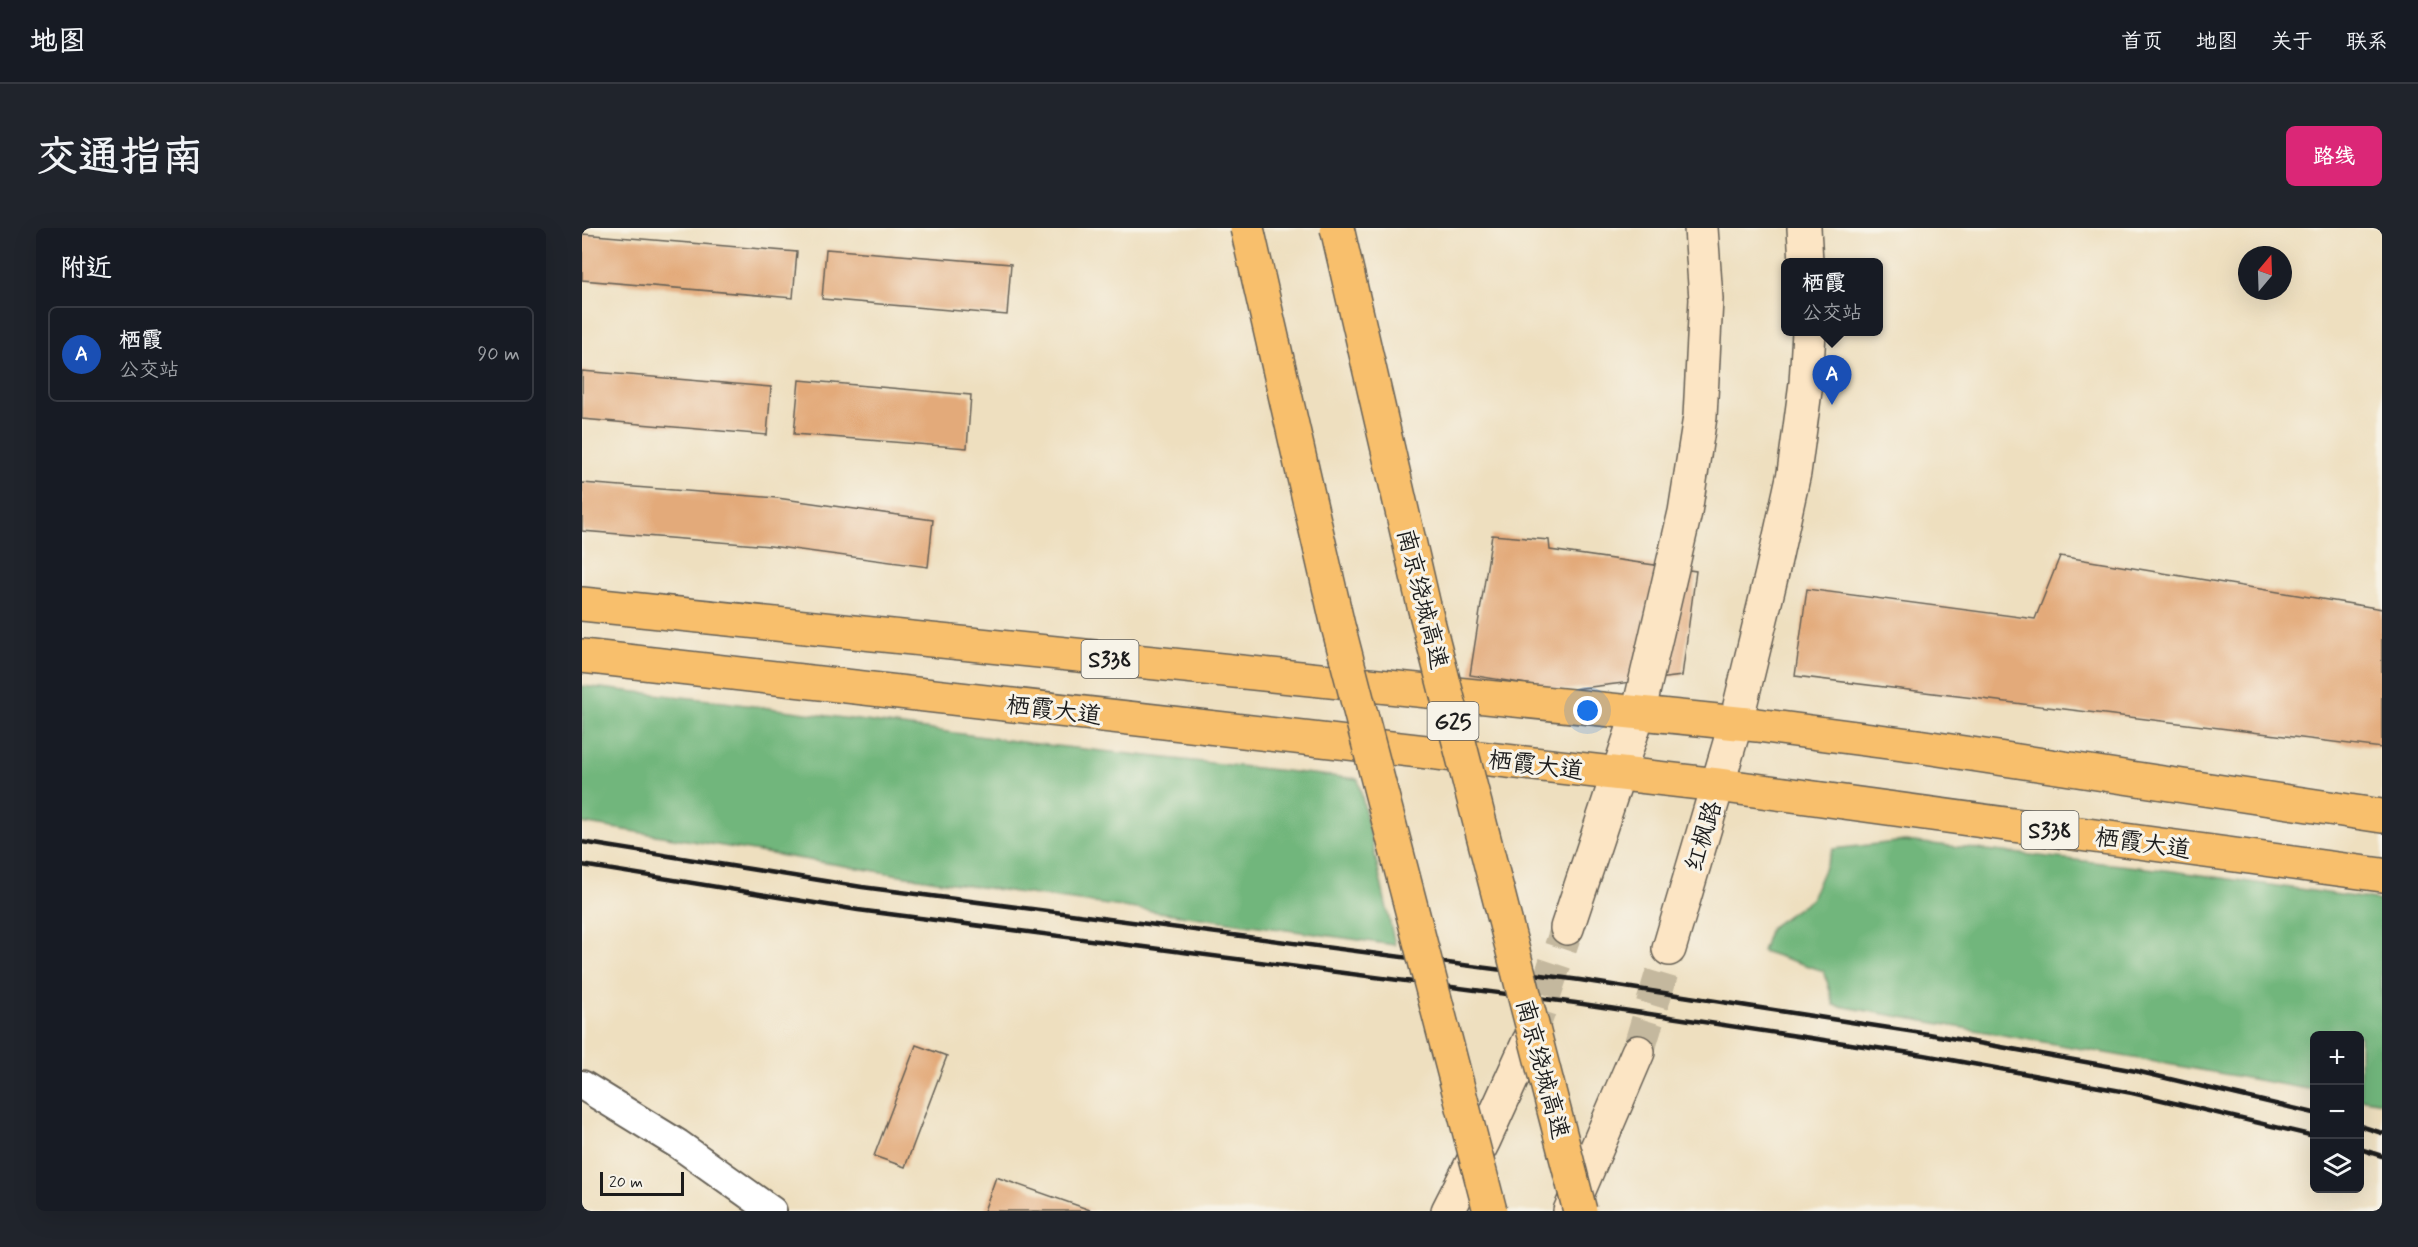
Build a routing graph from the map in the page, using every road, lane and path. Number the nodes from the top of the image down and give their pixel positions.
1 (1247, 228) edge
2 (1337, 228) edge
3 (1701, 228) edge
4 (1804, 228) edge
5 (1806, 258) edge
6 (1809, 336) edge
7 (582, 604) edge
8 (582, 656) edge
9 (1638, 714) junction
10 (1736, 723) junction
11 (1619, 774) junction
12 (1718, 785) junction
13 (2382, 816) edge
14 (2382, 875) edge
15 (1568, 928) tunnel mouth
16 (1669, 949) tunnel mouth
17 (1529, 1041) tunnel mouth
18 (1638, 1052) tunnel mouth
19 (582, 1085) edge
20 (772, 1211) edge
21 (1448, 1211) edge
22 (1490, 1211) edge
23 (1570, 1211) edge
24 (1580, 1211) edge

1 - 22 main road, bridge
2 - 24 main road, 南京绕城高速 / G25, bridge
3 - 9 main road
4 - 5 main road
6 - 10 main road, 红枫路
7 - 9 main road, S338
8 - 11 main road, 栖霞大道 / S338
9 - 10 main road, S338
9 - 11 main road
10 - 12 main road, 红枫路
10 - 13 main road, S338
11 - 12 main road, 栖霞大道 / S338
11 - 15 main road
12 - 14 main road, 栖霞大道 / S338
12 - 16 main road, 红枫路
17 - 21 main road
18 - 23 main road
19 - 20 street

